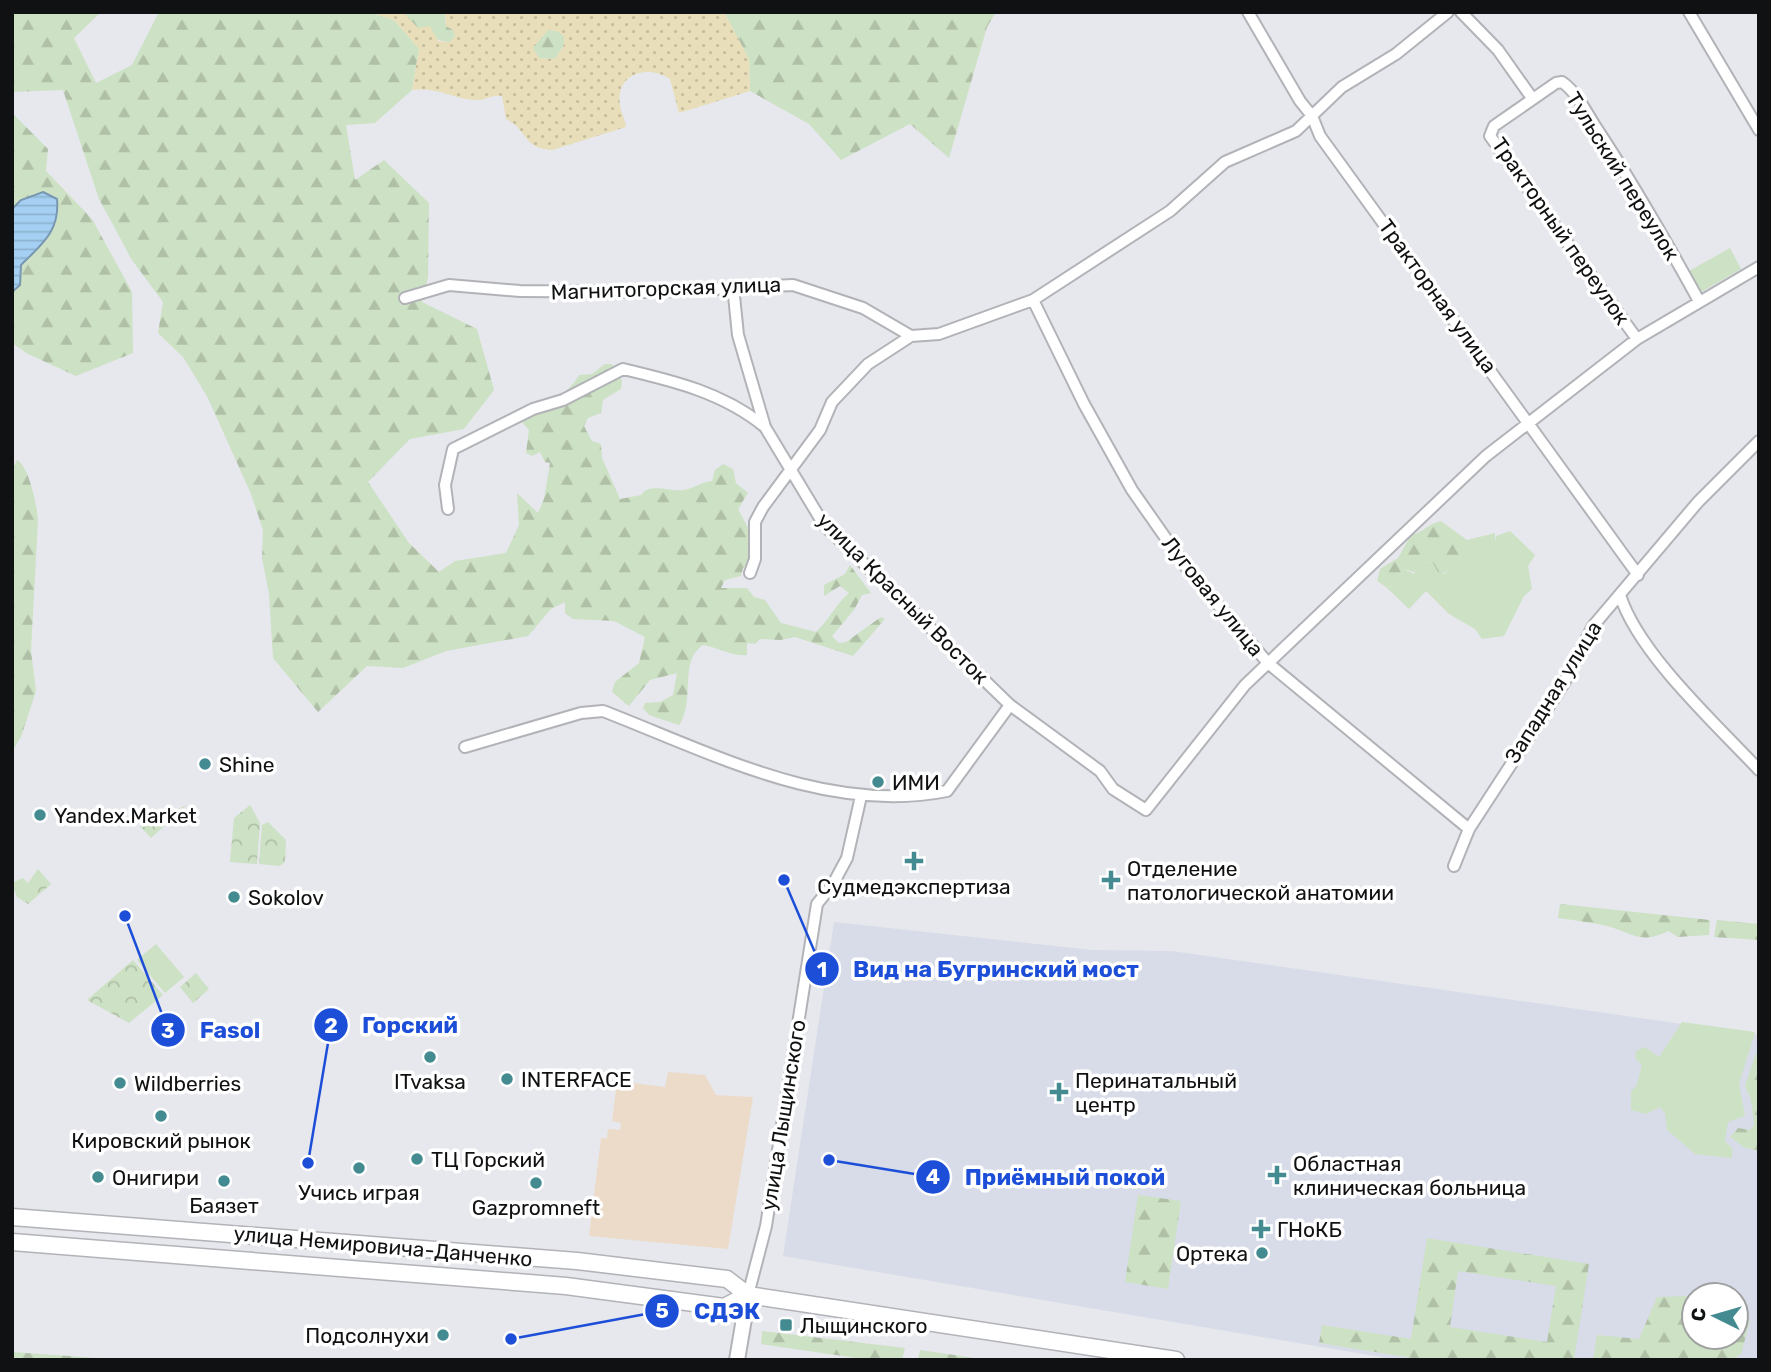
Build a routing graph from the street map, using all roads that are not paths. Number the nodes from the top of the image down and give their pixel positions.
1 (1248, 12) edge
2 (1448, 12) edge
3 (1461, 12) edge
4 (1689, 12) edge
5 (1532, 98) junction
6 (1312, 116) junction
7 (1759, 130) edge
8 (1759, 267) edge
9 (733, 286) junction
10 (405, 298) dead end
11 (1033, 300) junction
12 (1699, 302) junction
13 (911, 336) junction
14 (1637, 339) junction
15 (1529, 420) junction
16 (765, 428) junction
17 (1759, 441) edge
18 (791, 471) junction
19 (448, 509) dead end
20 (750, 573) dead end
21 (1638, 575) junction
22 (1620, 595) junction
23 (1268, 663) junction
24 (1010, 705) junction
25 (465, 747) dead end
26 (1759, 770) edge
27 (861, 796) junction
28 (1469, 829) junction
29 (1454, 866) dead end
30 (12, 1217) edge
31 (12, 1242) edge
32 (748, 1295) junction
33 (737, 1360) edge
34 (1176, 1360) edge

1 - 6 street, Тракторная улица
2 - 6 street
3 - 5 street
4 - 7 street
5 - 12 street, Тульский переулок
5 - 14 street, Тракторный переулок
6 - 11 street
6 - 15 street, Тракторная улица
8 - 12 street
9 - 10 street, Магнитогорская улица
9 - 13 street, Магнитогорская улица
9 - 16 street, улица Красный Восток
11 - 13 street
11 - 23 street, Луговая улица
12 - 14 street
13 - 18 street
14 - 15 street
15 - 21 street, Тракторная улица
15 - 23 street
16 - 18 street, улица Красный Восток
16 - 19 street
17 - 21 street, Западная улица
18 - 20 street
18 - 24 street, улица Красный Восток
21 - 22 street, Западная улица
22 - 26 street
22 - 28 street, Западная улица
23 - 24 street, улица Красный Восток
23 - 28 street, Луговая улица
24 - 27 street
25 - 27 street
27 - 32 street, улица Лыщинского
28 - 29 street, Западная улица
30 - 32 main road, улица Немировича-Данченко
31 - 32 main road, улица Немировича-Данченко
32 - 33 street, улица Лыщинского
32 - 34 main road, улица Немировича-Данченко

